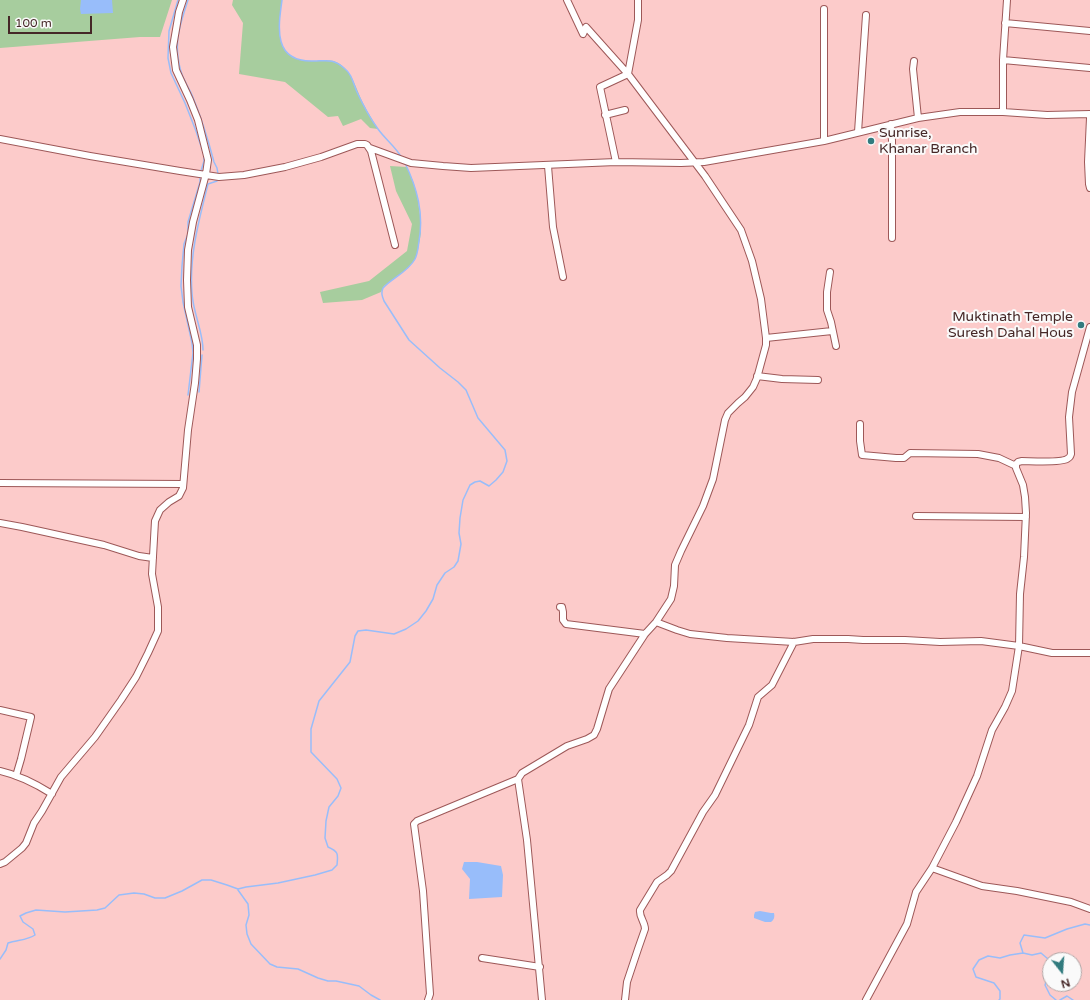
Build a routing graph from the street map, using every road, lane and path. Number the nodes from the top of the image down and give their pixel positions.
1 (184, 0) edge
2 (567, 0) edge
3 (638, 0) edge
4 (1007, 0) edge
5 (824, 9) dead end
6 (866, 15) dead end
7 (1005, 23) junction
8 (1090, 31) edge
9 (914, 60) dead end
10 (1003, 60) junction
11 (1090, 68) edge
12 (628, 74) junction
13 (625, 110) dead end
14 (1003, 112) junction
15 (1090, 114) edge
16 (605, 115) junction
17 (918, 118) junction
18 (1090, 118) edge
19 (891, 124) junction
20 (858, 132) junction
21 (0, 139) edge
22 (824, 141) junction
23 (370, 148) junction
24 (616, 162) junction
25 (695, 162) junction
26 (548, 166) junction
27 (206, 174) junction
28 (1090, 188) edge
29 (892, 238) dead end
30 (395, 245) dead end
31 (830, 272) dead end
32 (563, 277) dead end
33 (1090, 327) edge
34 (832, 331) junction
35 (766, 338) junction
36 (836, 346) dead end
37 (757, 376) junction
38 (818, 380) dead end
39 (860, 424) dead end
40 (1016, 466) junction
41 (0, 482) edge
42 (184, 484) junction
43 (916, 516) dead end
44 (1026, 517) junction
45 (0, 523) edge
46 (153, 558) junction
47 (560, 607) dead end
48 (656, 622) junction
49 (645, 634) junction
50 (794, 642) junction
51 (1019, 646) junction
52 (1090, 653) edge
53 (0, 710) edge
54 (0, 771) edge
55 (16, 776) junction
56 (518, 779) junction
57 (52, 794) junction
58 (0, 864) edge
59 (932, 868) junction
60 (1090, 909) edge
61 (482, 958) dead end
62 (540, 967) junction
63 (428, 1000) edge
64 (542, 1000) edge
65 (625, 1000) edge
66 (866, 1000) edge

1 - 27 street
2 - 12 street
3 - 12 street
4 - 7 street
5 - 22 street
6 - 20 street
7 - 8 street
7 - 10 street
9 - 17 street
10 - 11 street
10 - 14 street
12 - 16 street
12 - 25 street
13 - 16 street
14 - 15 street
14 - 17 street
16 - 24 street
17 - 19 street
18 - 28 street
19 - 20 street
19 - 29 street
20 - 22 street
21 - 27 street
22 - 25 street
23 - 26 street
23 - 27 street
23 - 30 street
24 - 25 street
24 - 26 street
25 - 35 street
26 - 32 street
27 - 42 street
31 - 34 street
33 - 40 street
34 - 35 street
34 - 36 street
35 - 37 street
37 - 38 street
37 - 48 street
39 - 40 street
40 - 44 street
41 - 42 street
42 - 46 street
43 - 44 street
44 - 51 street
45 - 46 street
46 - 57 street
47 - 49 street
48 - 49 street
48 - 50 street
49 - 56 street
50 - 51 street
50 - 65 street
51 - 52 street
51 - 59 street
53 - 55 street
54 - 55 street
55 - 57 street
56 - 62 street
56 - 63 street
57 - 58 street
59 - 60 street
59 - 66 street
61 - 62 street
62 - 64 street

